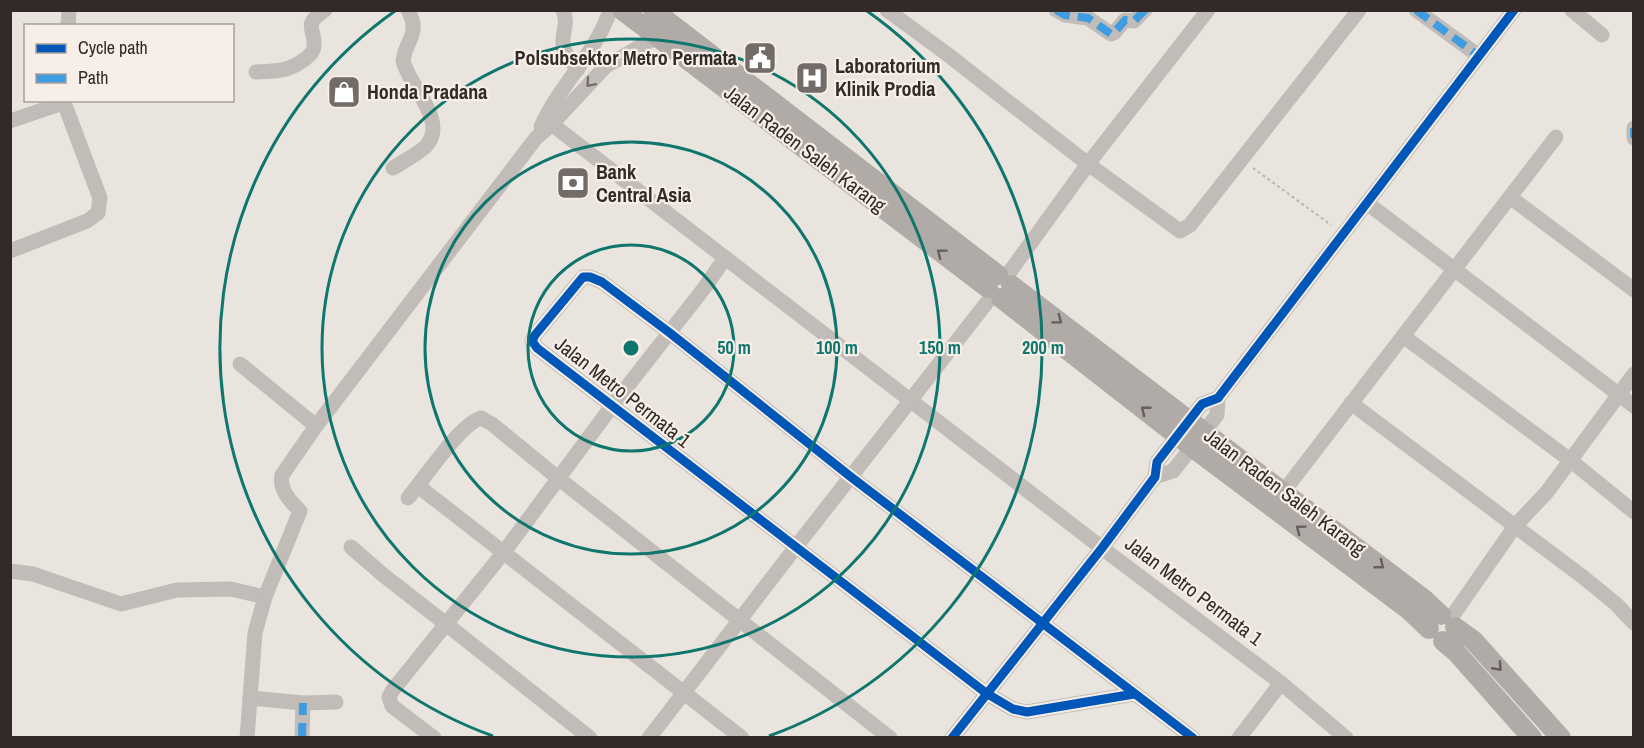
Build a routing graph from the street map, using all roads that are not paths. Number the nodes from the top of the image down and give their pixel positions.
1 (325, 10) edge
2 (408, 10) edge
3 (563, 10) edge
4 (610, 10) edge
5 (622, 10) edge
6 (886, 10) edge
7 (1056, 10) edge
8 (1145, 10) edge
9 (1208, 10) edge
10 (1359, 10) edge
11 (1416, 10) edge
12 (1514, 10) edge
13 (1572, 10) edge
14 (659, 23) edge
15 (1602, 35) dead end
16 (1479, 56) junction
17 (578, 69) junction
18 (256, 72) dead end
19 (63, 102) edge
20 (548, 121) junction
21 (10, 122) edge
22 (1634, 128) edge
23 (1556, 137) dead end
24 (1634, 138) edge
25 (1088, 164) junction
26 (393, 168) dead end
27 (1510, 197) junction
28 (1367, 203) junction
29 (10, 251) edge
30 (725, 258) junction
31 (1454, 270) junction
32 (999, 287) junction
33 (1634, 290) edge
34 (670, 333) junction
35 (1403, 336) junction
36 (240, 364) dead end
37 (1634, 374) edge
38 (1619, 394) junction
39 (910, 401) junction
40 (1352, 403) junction
41 (612, 406) junction
42 (1634, 406) edge
43 (1197, 425) junction
44 (316, 426) junction
45 (1185, 442) junction
46 (1570, 460) junction
47 (851, 477) junction
48 (558, 478) junction
49 (418, 486) junction
50 (1284, 491) junction
51 (408, 498) dead end
52 (1634, 512) edge
53 (1515, 526) junction
54 (351, 547) dead end
55 (795, 548) junction
56 (1102, 548) junction
57 (504, 552) junction
58 (10, 571) edge
59 (265, 597) junction
60 (740, 620) junction
61 (1634, 623) edge
62 (446, 624) junction
63 (1043, 624) junction
64 (1444, 626) junction
65 (1281, 683) junction
66 (683, 693) junction
67 (986, 693) junction
68 (1134, 694) junction
69 (250, 698) junction
70 (336, 702) dead end
71 (303, 703) junction
72 (247, 738) edge
73 (302, 738) edge
74 (434, 738) edge
75 (590, 738) edge
76 (649, 738) edge
77 (742, 738) edge
78 (890, 738) edge
79 (952, 738) edge
80 (1193, 738) edge
81 (1239, 738) edge
82 (1347, 738) edge
83 (1532, 738) edge
84 (1561, 738) edge

1 - 18 street
2 - 26 street
3 - 17 street
4 - 17 street
5 - 14 main road, Jalan Raden Saleh Karang
6 - 25 street
7 - 8 street
9 - 25 street
10 - 25 street
11 - 16 street
12 - 16 street
13 - 15 street
14 -> 20 street
14 - 32 main road, Jalan Raden Saleh Karang
16 - 28 street
17 - 20 street
19 - 21 street
19 - 29 street
20 - 30 street, Jalan Metro Permata 1
20 - 44 street
22 - 24 street
23 - 27 street
25 - 32 street
27 - 31 street
27 - 33 street
28 - 31 street
28 - 43 street
30 - 34 street, Jalan Metro Permata 1
30 - 39 street, Jalan Metro Permata 1
31 - 35 street
31 - 38 street
32 - 39 street
32 -> 43 main road, Jalan Raden Saleh Karang
45 -> 32 main road, Jalan Raden Saleh Karang
34 - 41 street, Jalan Metro Permata 1
34 - 41 street, Jalan Metro Permata 1
34 - 47 street, Jalan Metro Permata 1
35 - 40 street
35 - 46 street
36 - 44 street
37 - 38 street
38 - 42 street
38 - 46 street
39 - 47 street
39 - 56 street, Jalan Metro Permata 1
40 - 50 street
40 - 53 street
41 - 48 street, Jalan Metro Permata 1
41 - 55 street, Jalan Metro Permata 1
43 - 45 street
43 - 50 main road, Jalan Raden Saleh Karang
44 - 59 street
45 - 56 street
64 -> 45 main road, Jalan Raden Saleh Karang
46 - 52 street
46 - 53 street
47 - 55 street
47 - 63 street, Jalan Metro Permata 1
48 - 49 street
48 - 57 street, Jalan Metro Permata 1
48 - 60 street
49 - 51 street
49 - 57 street
50 -> 64 main road, Jalan Raden Saleh Karang
53 - 61 street
53 - 64 street
54 - 62 street
55 - 60 street
55 - 67 street, Jalan Metro Permata 1
56 - 63 street
56 - 65 street, Jalan Metro Permata 1
57 - 62 street, Jalan Metro Permata 1
57 - 66 street
58 - 59 street
59 - 69 street
60 - 66 street
60 - 78 street
62 - 74 street, Jalan Metro Permata 1
62 - 75 street
63 - 67 street
63 - 68 street, Jalan Metro Permata 1
64 - 83 main road, Jalan Raden Saleh Karang
64 -> 84 main road, Jalan Raden Saleh Karang
65 - 81 street
65 - 82 street, Jalan Metro Permata 1
66 - 76 street
66 - 77 street
67 - 68 street, Jalan Metro Permata 1
67 - 79 street
68 - 80 street, Jalan Metro Permata 1
69 - 71 street
69 - 72 street
70 - 71 street
71 - 73 street

